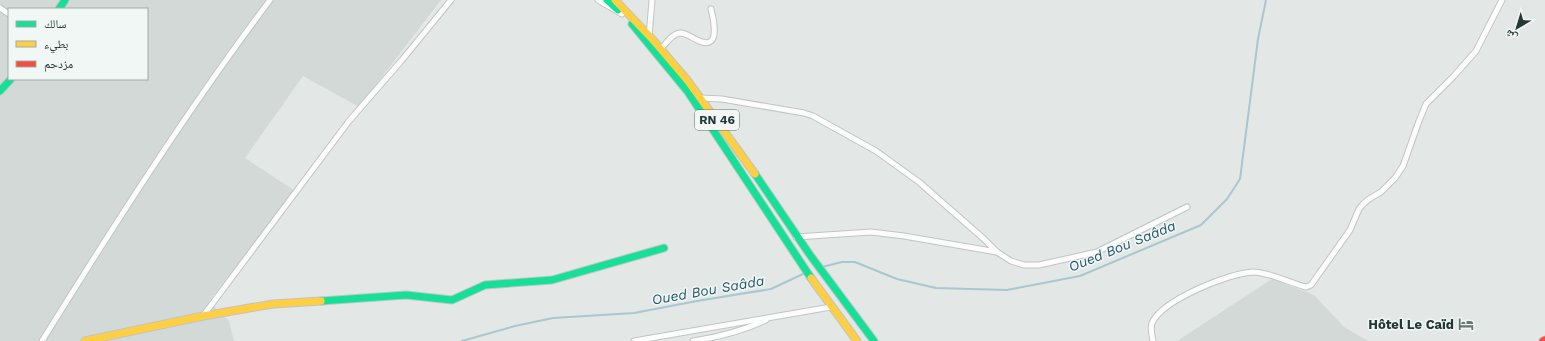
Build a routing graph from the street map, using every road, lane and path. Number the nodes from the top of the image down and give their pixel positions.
1 (270, 0) edge
2 (451, 0) edge
3 (598, 0) edge
4 (607, 0) edge
5 (615, 0) edge
6 (652, 0) edge
7 (1502, 0) edge
8 (711, 9) dead end
9 (622, 14) junction
10 (650, 35) junction
11 (648, 43) junction
12 (661, 48) junction
13 (9, 80) edge
14 (0, 91) edge
15 (701, 98) junction
16 (1187, 207) dead end
17 (796, 237) junction
18 (664, 248) dead end
19 (997, 252) junction
20 (831, 307) junction
21 (203, 316) junction
22 (774, 316) junction
23 (42, 341) edge
24 (85, 341) edge
25 (634, 341) edge
26 (693, 341) edge
27 (857, 341) edge
28 (874, 341) edge
29 (1153, 341) edge

1 - 23 street
2 - 21 street
3 - 9 street
4 - 9 main road, RN 46
5 - 10 main road, RN 46
6 - 10 street
7 - 29 street
8 - 12 street
9 - 11 main road, RN 46
10 - 11 street
10 - 12 main road, RN 46
11 - 20 main road, RN 46
12 - 15 main road, RN 46
13 - 14 main road
15 - 17 main road, RN 46
15 - 19 street
16 - 19 street
17 - 19 street
17 - 28 main road, RN 46
18 - 21 main road
20 - 22 street
20 - 27 main road, RN 46
21 - 24 main road
22 - 25 street
22 - 26 street

